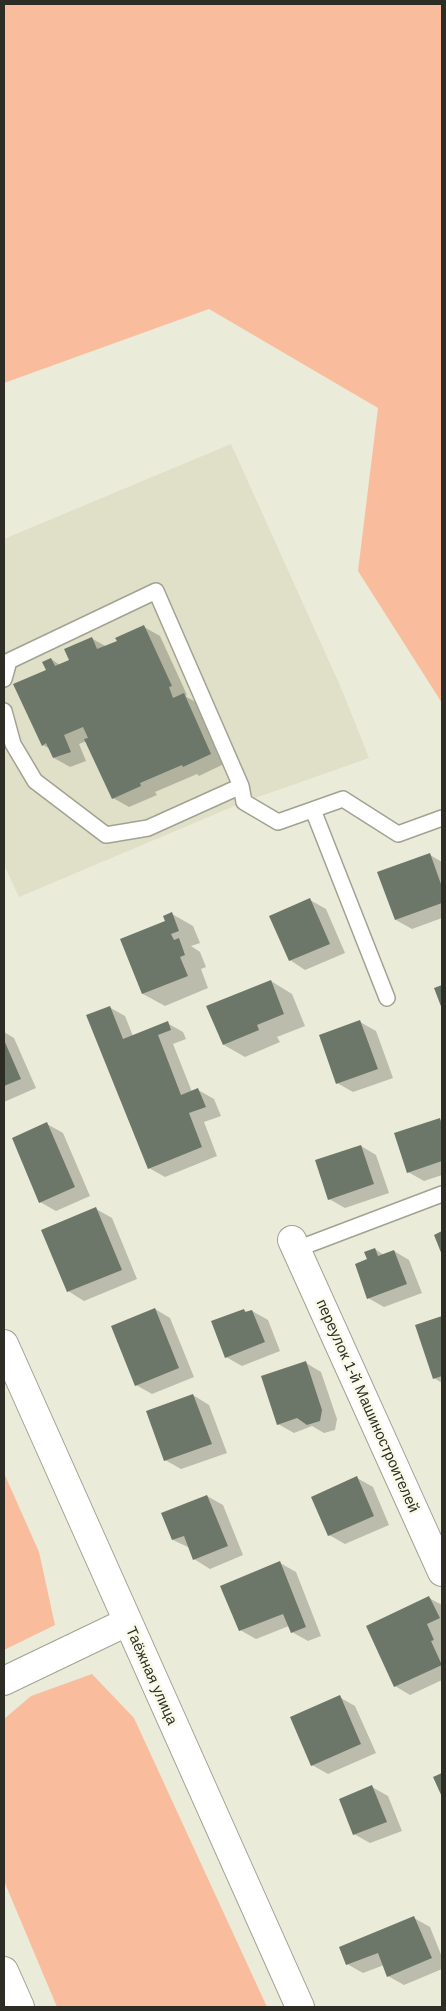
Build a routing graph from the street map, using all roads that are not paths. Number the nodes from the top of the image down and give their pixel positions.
1 (4, 679) edge
2 (4, 712) edge
3 (241, 786) junction
4 (313, 810) junction
5 (442, 818) edge
6 (387, 998) dead end
7 (442, 1194) edge
8 (295, 1245) joint
9 (4, 1344) edge
10 (442, 1572) edge
11 (127, 1622) junction
12 (4, 1681) edge
13 (4, 1971) edge
14 (20, 2007) edge
15 (300, 2007) edge

1 - 3 lane
2 - 3 lane
3 - 4 lane
4 - 5 lane
4 - 6 lane
7 - 8 lane
8 - 10 street, переулок 1-й Машиностроителей
9 - 11 street, Таёжная улица
11 - 12 street
11 - 15 street, Таёжная улица
13 - 14 street

